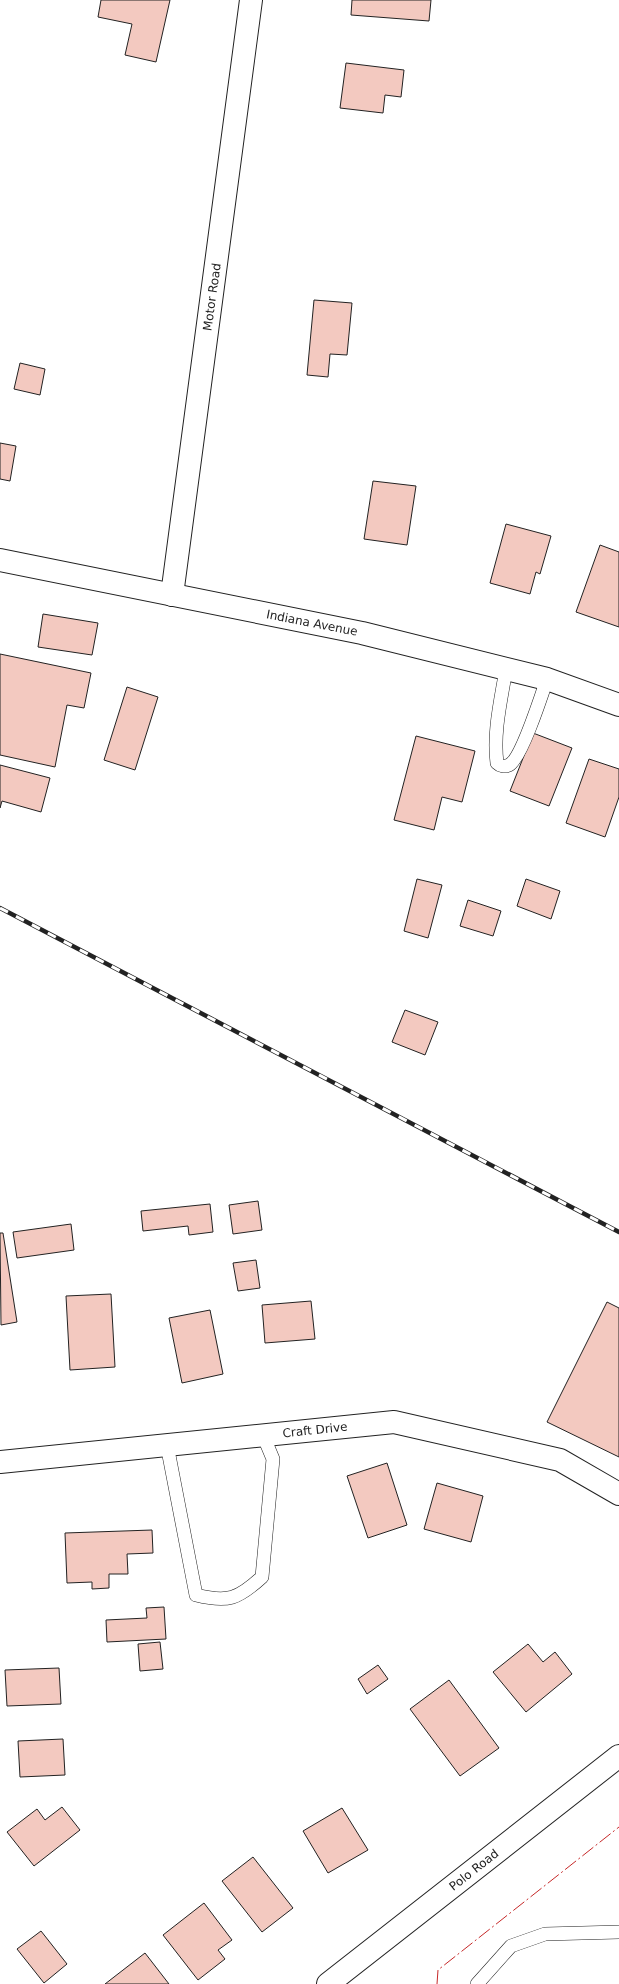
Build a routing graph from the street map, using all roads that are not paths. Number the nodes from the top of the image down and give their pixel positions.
1 (252, 0) edge
2 (0, 560) edge
3 (172, 595) junction
4 (506, 669) junction
5 (547, 679) junction
6 (619, 705) edge
7 (263, 1435) junction
8 (167, 1445) junction
9 (0, 1462) edge
10 (619, 1494) edge
11 (619, 1756) edge
12 (619, 1932) edge
13 (328, 1984) edge
14 (477, 1984) edge

1 - 3 street, Motor Road
2 - 3 street, Indiana Avenue
3 - 4 street, Indiana Avenue
4 - 5 street, Indiana Avenue
4 - 5 lane
5 - 6 street, Indiana Avenue
7 - 8 street, Craft Drive
7 - 8 lane
7 - 10 street, Craft Drive
8 - 9 street, Craft Drive
11 - 13 street, Polo Road
12 - 14 lane

